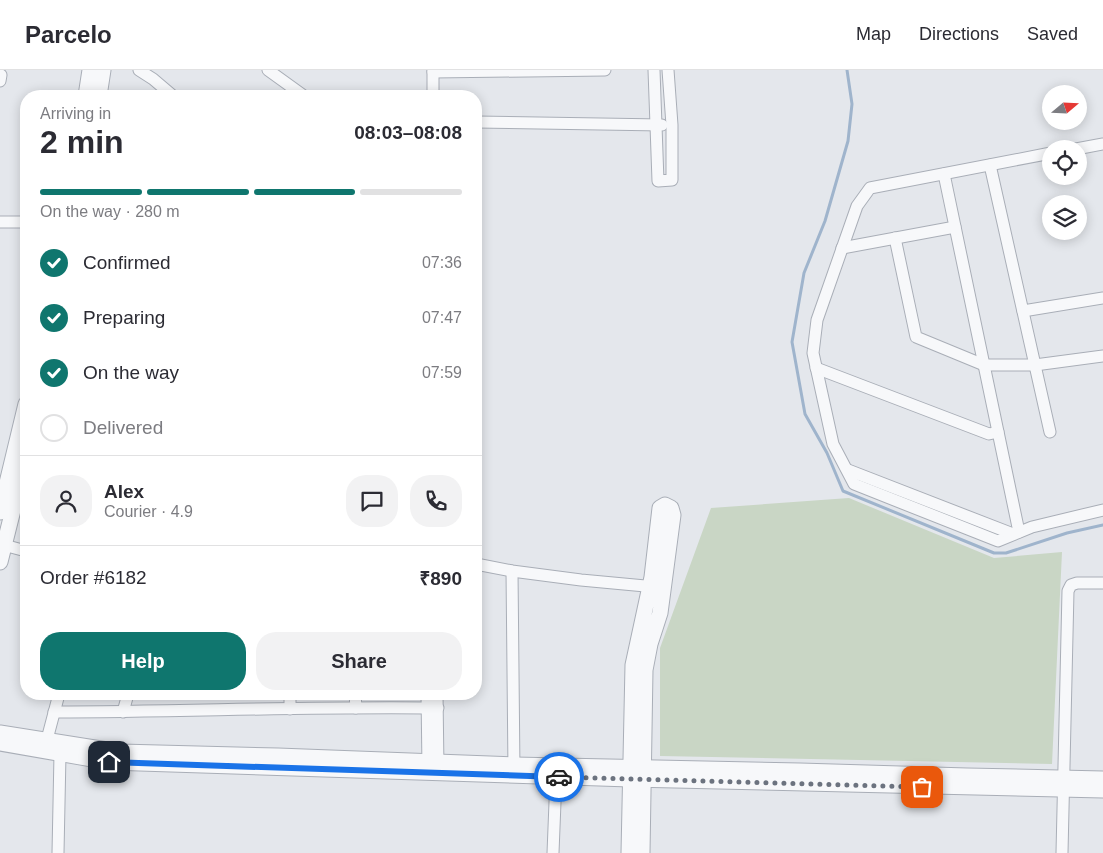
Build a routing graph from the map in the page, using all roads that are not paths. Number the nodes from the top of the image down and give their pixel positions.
1 (90, 70) edge
2 (103, 70) edge
3 (139, 70) edge
4 (268, 70) edge
5 (605, 70) edge
6 (654, 70) edge
7 (668, 70) edge
8 (433, 71) edge
9 (87, 90) edge
10 (100, 90) edge
11 (166, 90) edge
12 (296, 90) edge
13 (433, 90) edge
14 (482, 122) edge
15 (656, 124) junction
16 (672, 125) junction
17 (1103, 144) edge
18 (1087, 147) edge
19 (1042, 156) edge
20 (990, 165) junction
21 (944, 174) junction
22 (0, 222) edge
23 (20, 222) edge
24 (955, 227) junction
25 (895, 238) junction
26 (842, 248) junction
27 (1103, 298) edge
28 (1022, 311) junction
29 (1103, 356) edge
30 (984, 365) junction
31 (1035, 365) junction
32 (816, 368) junction
33 (20, 424) edge
34 (998, 432) junction
35 (1050, 432) dead end
36 (4, 477) edge
37 (20, 480) edge
38 (1103, 510) edge
39 (0, 512) edge
40 (1016, 533) junction
41 (2, 545) edge
42 (20, 550) edge
43 (0, 562) edge
44 (482, 565) edge
45 (512, 571) junction
46 (1103, 583) edge
47 (656, 587) joint
48 (57, 700) edge
49 (126, 700) edge
50 (290, 700) edge
51 (355, 700) edge
52 (429, 700) edge
53 (435, 700) edge
54 (356, 708) junction
55 (432, 708) junction
56 (290, 709) junction
57 (54, 712) junction
58 (123, 712) junction
59 (0, 733) edge
60 (0, 744) edge
61 (50, 749) junction
62 (433, 767) junction
63 (514, 770) junction
64 (637, 773) junction
65 (556, 777) junction
66 (1103, 779) edge
67 (1064, 784) junction
68 (1103, 790) edge
69 (58, 853) edge
70 (553, 853) edge
71 (629, 853) edge
72 (642, 853) edge
73 (1062, 853) edge

1 - 9 street
2 - 10 street
3 - 11 street
4 - 12 street
5 - 8 street
6 - 15 street
7 - 16 street
8 - 13 street
14 - 15 street
15 - 16 street
15 - 16 street
17 - 18 street
19 - 20 street
20 - 21 street
20 - 28 street
21 - 24 street
21 - 26 street
22 - 23 street
24 - 25 street
24 - 30 street
25 - 26 street
25 - 30 street
26 - 32 street
27 - 28 street
28 - 31 street
29 - 31 street
30 - 31 street
30 - 34 street
31 - 35 street
32 - 34 street
32 - 40 street
33 - 36 street
34 - 40 street
36 - 39 street
37 - 41 street
38 - 40 street
41 - 42 street
41 - 43 street
44 - 45 street
45 - 47 street
45 - 63 street
46 - 67 street
47 - 64 street
48 - 57 street
49 - 58 street
50 - 56 street
51 - 54 street
52 - 55 street
53 - 55 street
54 - 55 street
54 - 56 street
55 - 62 street
56 - 58 street
57 - 58 street
57 - 61 street
59 - 61 street
60 - 61 street
61 - 62 street
61 - 69 street
62 - 63 street
63 - 64 street
63 - 65 street
64 - 65 street
64 - 67 street
64 - 71 street
64 - 72 street
65 - 70 street
66 - 67 street
67 - 68 street
67 - 73 street

